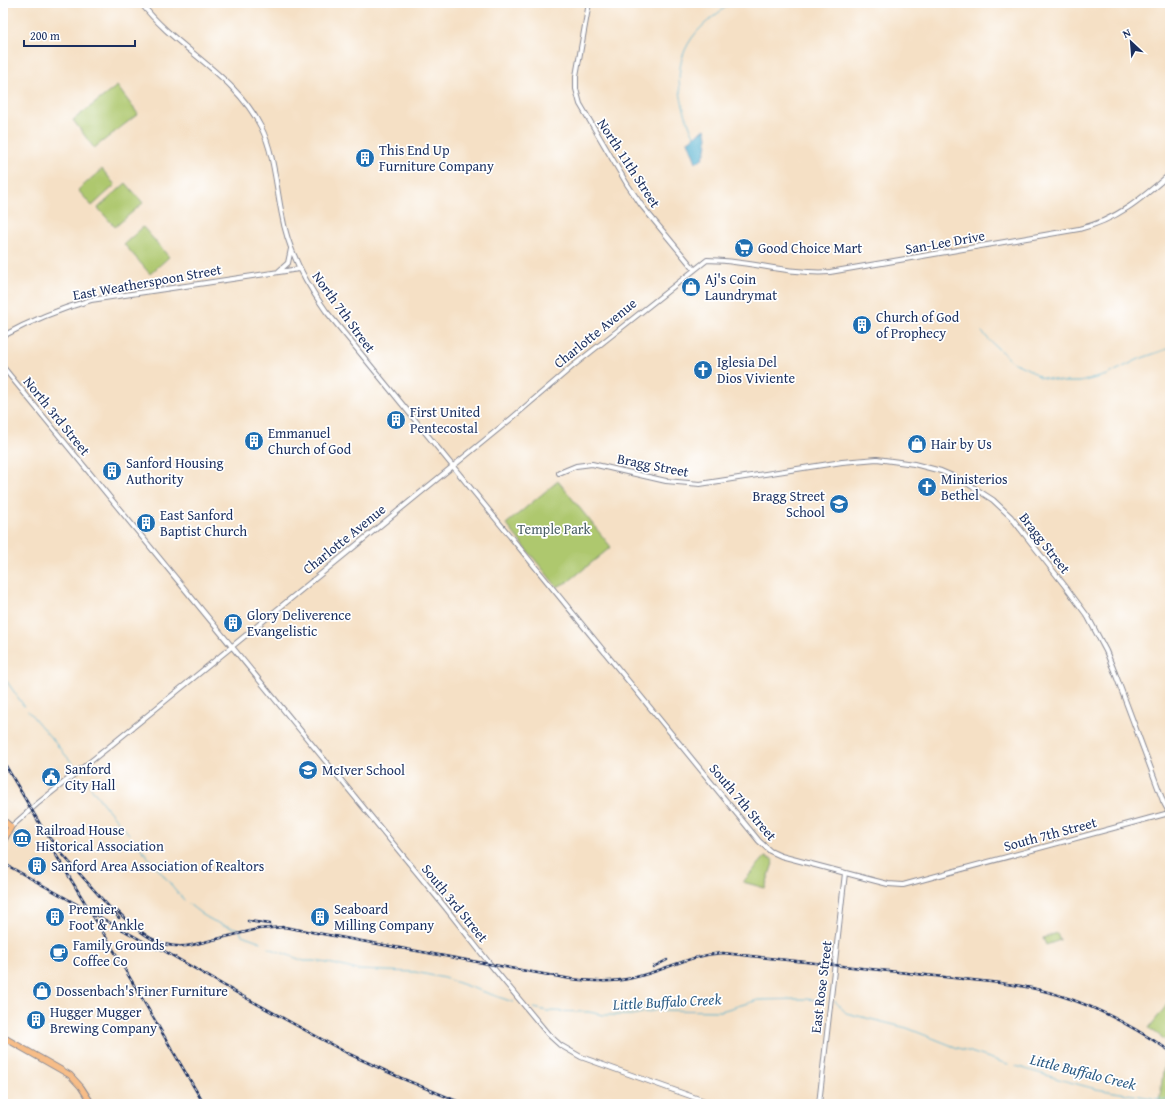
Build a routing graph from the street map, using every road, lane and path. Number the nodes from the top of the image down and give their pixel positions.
1 (141, 3) edge
2 (589, 3) edge
3 (1170, 174) edge
4 (291, 248) junction
5 (707, 260) joint
6 (299, 269) junction
7 (694, 269) junction
8 (278, 272) junction
9 (3, 336) edge
10 (3, 367) edge
11 (452, 466) junction
12 (559, 473) dead end
13 (231, 646) junction
14 (1169, 814) edge
15 (3, 820) edge
16 (10, 827) junction
17 (3, 842) edge
18 (845, 873) junction
19 (3, 1037) edge
20 (92, 1104) edge
21 (713, 1104) edge
22 (819, 1104) edge

1 - 4 street, North 7th Street
2 - 7 street, North 11th Street
3 - 5 street, San-Lee Drive
4 - 6 street, North 7th Street
4 - 8 street
5 - 7 street, Charlotte Avenue
6 - 8 street, East Weatherspoon Street
6 - 11 street, North 7th Street
7 - 11 street, Charlotte Avenue
8 - 9 street, East Weatherspoon Street
10 - 13 street, North 3rd Street
11 - 13 street, Charlotte Avenue
11 - 18 street, South 7th Street
12 - 14 street, Bragg Street
13 - 16 street, Charlotte Avenue
13 - 21 street, South 3rd Street
14 - 18 street, South 7th Street
15 - 16 main road
16 - 17 main road, Charlotte Avenue
18 - 22 street, East Rose Street
19 - 20 main road

